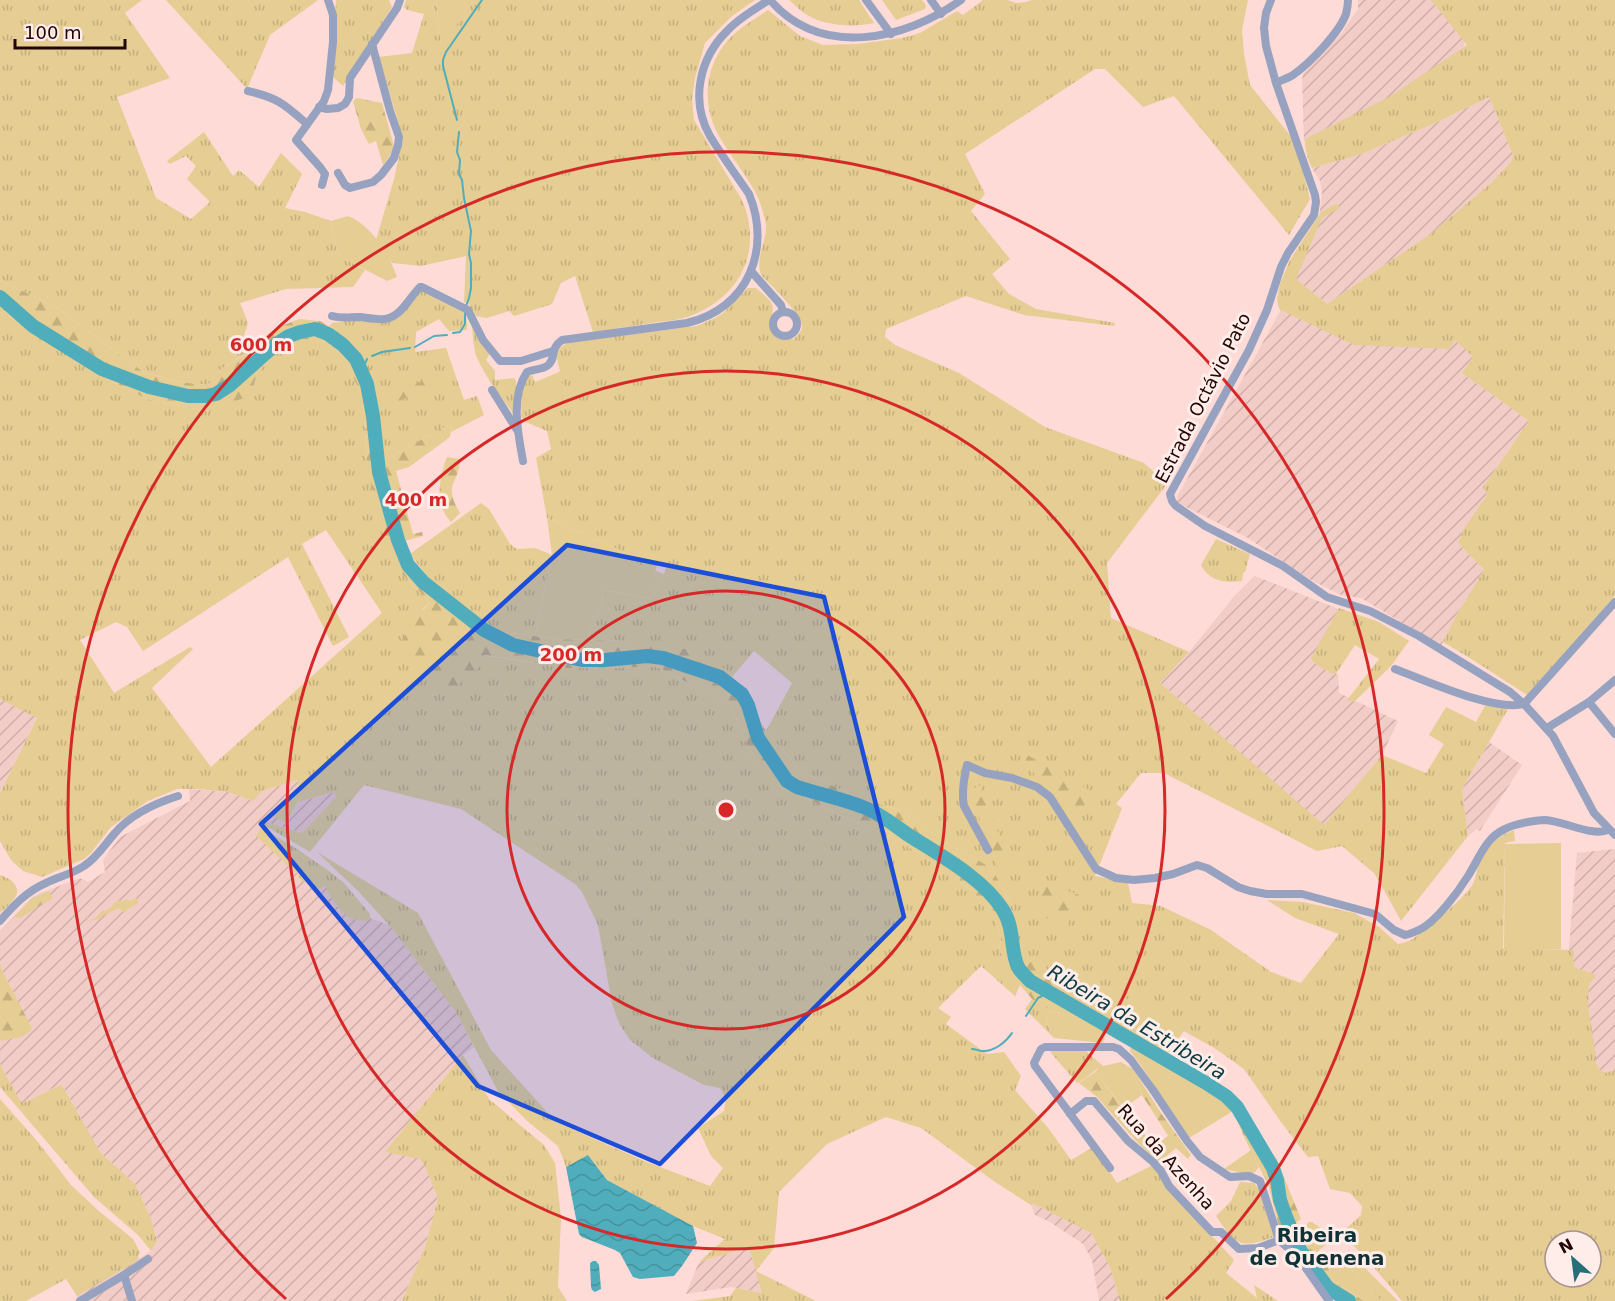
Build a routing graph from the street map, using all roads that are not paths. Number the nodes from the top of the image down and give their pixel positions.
1 (328, 0) edge
2 (400, 0) edge
3 (769, 0) edge
4 (866, 0) edge
5 (931, 0) edge
6 (961, 0) edge
7 (1271, 0) edge
8 (1348, 0) edge
9 (941, 14) junction
10 (891, 34) junction
11 (372, 44) junction
12 (1276, 83) junction
13 (248, 91) dead end
14 (319, 107) junction
15 (306, 124) junction
16 (338, 173) dead end
17 (322, 185) dead end
18 (751, 271) junction
19 (783, 312) dead end
20 (332, 316) dead end
21 (553, 351) junction
22 (492, 390) dead end
23 (517, 430) junction
24 (523, 461) dead end
25 (1615, 602) edge
26 (1395, 669) dead end
27 (1615, 680) edge
28 (1589, 702) junction
29 (1524, 704) junction
30 (1547, 728) junction
31 (1615, 734) edge
32 (178, 795) dead end
33 (1612, 832) edge
34 (988, 850) dead end
35 (0, 921) edge
36 (1070, 1114) junction
37 (1110, 1168) dead end
38 (1280, 1240) junction
39 (148, 1258) dead end
40 (124, 1275) junction
41 (80, 1301) edge
42 (132, 1301) edge
43 (1329, 1301) edge

1 - 14 street
2 - 11 street
3 - 10 street
3 - 18 street
4 - 10 street
5 - 9 street
6 - 9 street
7 - 12 street, Estrada Octávio Pato
8 - 12 street
9 - 10 street
11 - 14 street
11 - 16 street
12 - 29 street, Estrada Octávio Pato
13 - 15 street
14 - 15 street
15 - 17 street
18 - 19 street
18 - 21 street
20 - 21 street
21 - 23 street
22 - 23 street
23 - 24 street
25 - 29 street
26 - 29 street
27 - 28 street
28 - 30 street
28 - 31 street
29 - 30 street, Estrada Octávio Pato
30 - 33 street, Estrada Octávio Pato
32 - 35 street
33 - 34 street
36 - 37 street
36 - 38 street, Rua da Azenha
36 - 38 street
38 - 43 street
39 - 40 street
40 - 41 street
40 - 42 street

